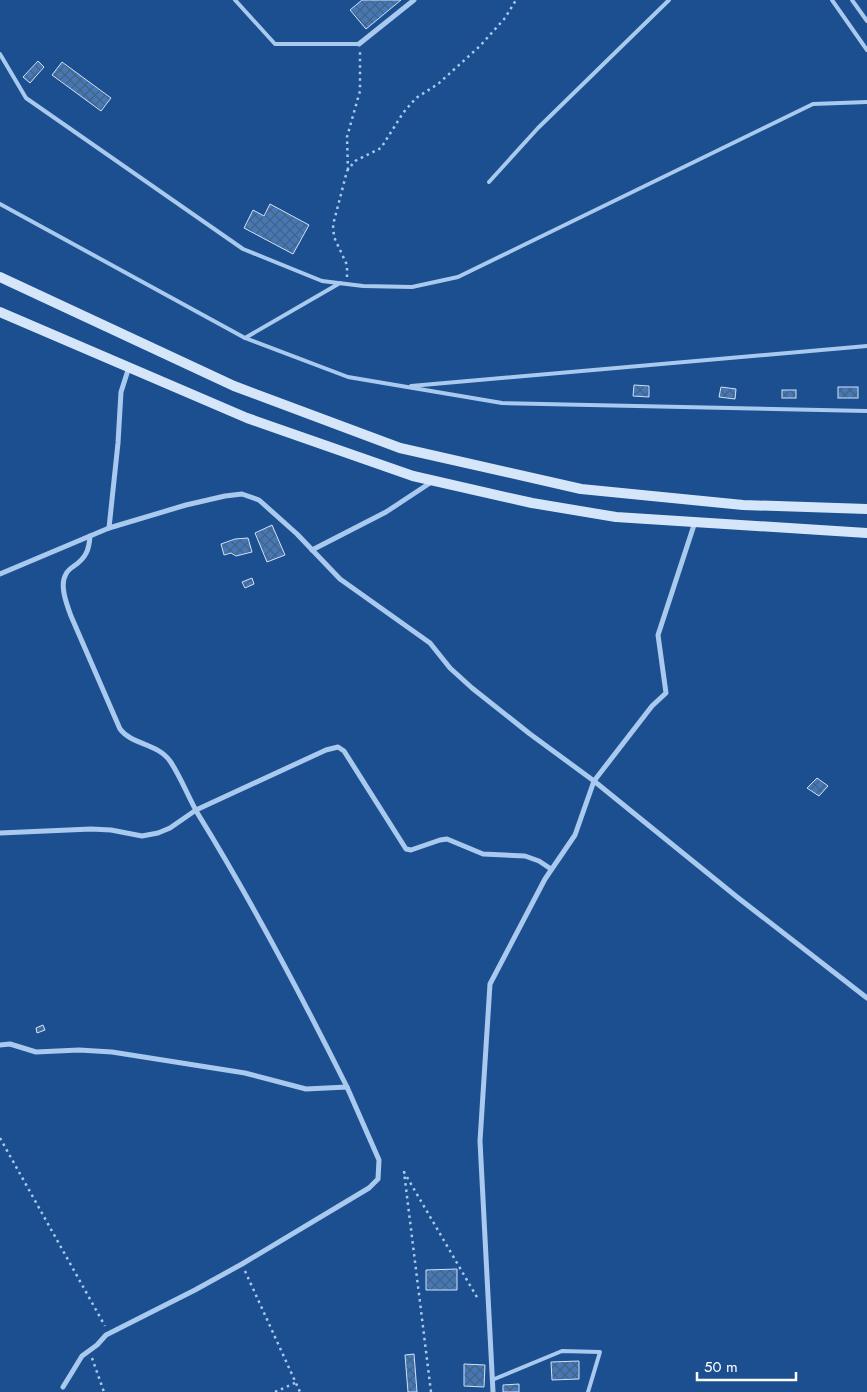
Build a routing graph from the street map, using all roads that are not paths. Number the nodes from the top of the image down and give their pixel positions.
1 (235, 0) edge
2 (414, 0) edge
3 (669, 0) edge
4 (832, 0) edge
5 (852, 0) edge
6 (867, 21) edge
7 (359, 44) joint
8 (867, 50) edge
9 (0, 54) edge
10 (867, 102) edge
11 (489, 182) dead end
12 (0, 204) edge
13 (0, 278) edge
14 (340, 283) junction
15 (0, 312) edge
16 (245, 338) junction
17 (867, 346) edge
18 (129, 367) junction
19 (405, 387) junction
20 (867, 411) edge
21 (434, 481) junction
22 (867, 509) edge
23 (695, 522) junction
24 (109, 528) junction
25 (867, 533) edge
26 (90, 536) junction
27 (312, 550) junction
28 (0, 574) edge
29 (594, 781) junction
30 (196, 810) junction
31 (0, 833) edge
32 (551, 869) junction
33 (867, 998) edge
34 (0, 1045) edge
35 (347, 1087) junction
36 (492, 1380) junction
37 (63, 1387) dead end
38 (493, 1392) edge
39 (588, 1392) edge

1 - 7 lane
2 - 7 street
3 - 11 lane
4 - 8 lane
5 - 6 lane
9 - 14 lane
10 - 14 lane
12 - 16 lane
13 - 22 main road
14 - 16 lane
15 - 18 main road
16 - 19 lane
17 - 19 lane
18 - 21 main road
18 - 24 street
19 - 20 lane
21 - 23 main road
21 - 27 street
23 - 25 main road
23 - 29 street
24 - 26 street
24 - 27 street
26 - 28 street
26 - 30 street
27 - 29 street
29 - 32 street
29 - 33 street
30 - 31 street
30 - 32 street
30 - 35 street
32 - 36 street
34 - 35 street
35 - 37 street
36 - 38 street
36 - 39 lane

